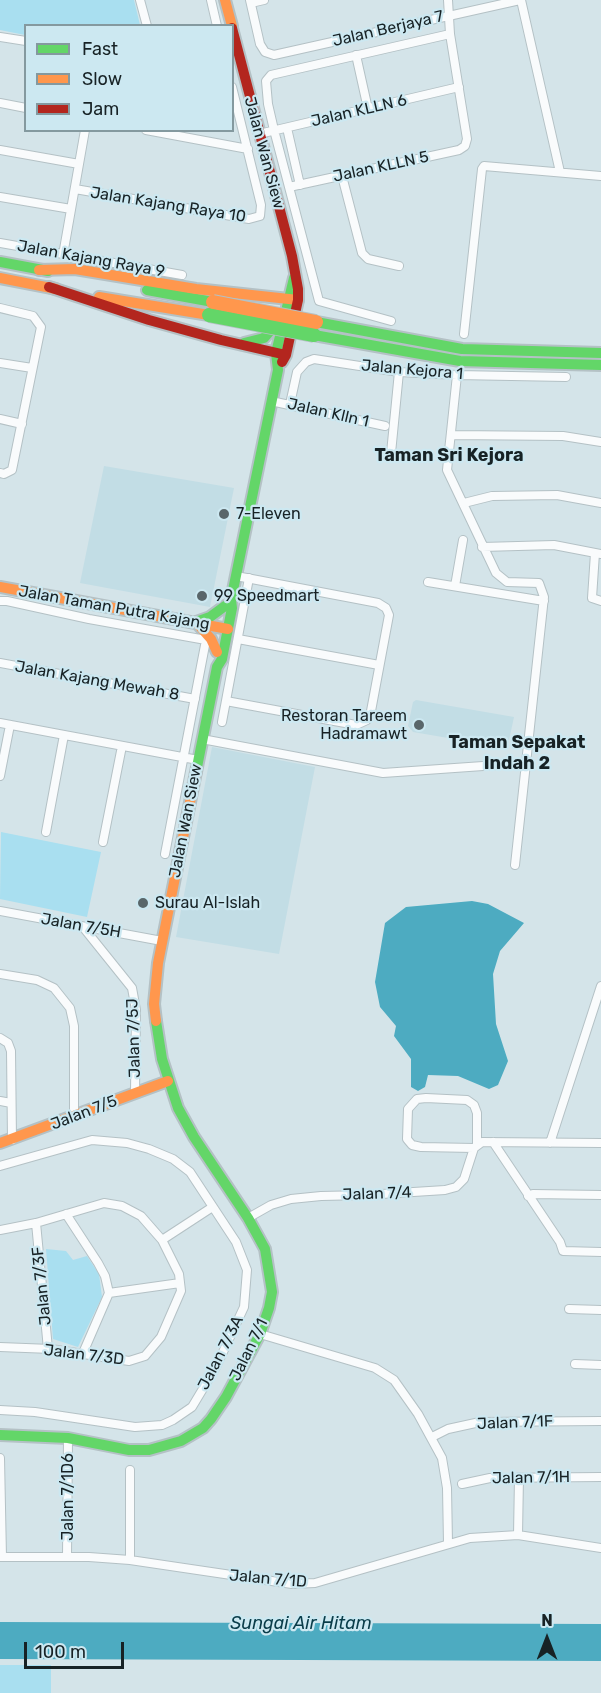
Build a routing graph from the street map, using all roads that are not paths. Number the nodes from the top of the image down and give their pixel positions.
1 (140, 0) edge
2 (211, 0) edge
3 (225, 0) edge
4 (264, 0) edge
5 (448, 0) edge
6 (521, 0) edge
7 (251, 2) edge
8 (449, 15) junction
9 (146, 24) edge
10 (217, 24) edge
11 (231, 24) edge
12 (450, 34) junction
13 (234, 35) edge
14 (0, 37) edge
15 (24, 41) edge
16 (356, 55) junction
17 (459, 87) junction
18 (234, 95) edge
19 (0, 103) edge
20 (24, 108) edge
21 (368, 109) junction
22 (287, 128) junction
23 (274, 130) junction
24 (85, 132) edge
25 (172, 133) edge
26 (259, 134) junction
27 (248, 149) junction
28 (0, 150) edge
29 (79, 164) junction
30 (560, 172) junction
31 (342, 176) junction
32 (601, 176) edge
33 (300, 185) junction
34 (289, 187) junction
35 (75, 189) junction
36 (0, 197) edge
37 (71, 210) junction
38 (0, 243) edge
39 (63, 255) junction
40 (0, 262) edge
41 (399, 266) dead end
42 (39, 270) junction
43 (182, 275) dead end
44 (0, 278) edge
45 (49, 287) junction
46 (269, 296) junction
47 (293, 299) junction
48 (0, 308) edge
49 (211, 309) junction
50 (391, 321) dead end
51 (464, 334) dead end
52 (221, 340) junction
53 (601, 353) edge
54 (281, 354) junction
55 (0, 363) edge
56 (601, 365) edge
57 (32, 368) junction
58 (399, 372) junction
59 (457, 375) junction
60 (566, 376) dead end
61 (271, 401) junction
62 (290, 404) junction
63 (0, 419) edge
64 (22, 424) junction
65 (385, 426) dead end
66 (451, 435) junction
67 (601, 442) edge
68 (391, 453) dead end
69 (0, 473) edge
70 (464, 503) junction
71 (601, 503) edge
72 (463, 540) dead end
73 (482, 547) junction
74 (598, 554) edge
75 (242, 577) junction
76 (428, 582) dead end
77 (455, 586) junction
78 (0, 587) edge
79 (0, 601) edge
80 (544, 601) junction
81 (601, 601) edge
82 (228, 603) junction
83 (196, 622) junction
84 (225, 628) junction
85 (238, 639) junction
86 (217, 652) junction
87 (0, 663) edge
88 (379, 665) junction
89 (217, 667) junction
90 (195, 699) junction
91 (226, 701) junction
92 (222, 722) dead end
93 (0, 723) edge
94 (10, 724) junction
95 (64, 735) junction
96 (202, 739) junction
97 (122, 746) junction
98 (183, 757) junction
99 (198, 760) junction
100 (526, 764) junction
101 (0, 776) edge
102 (46, 832) dead end
103 (104, 843) dead end
104 (165, 854) dead end
105 (515, 865) dead end
106 (0, 911) edge
107 (83, 927) junction
108 (162, 941) junction
109 (0, 974) edge
110 (601, 986) edge
111 (599, 999) edge
112 (0, 1038) edge
113 (168, 1081) junction
114 (135, 1094) junction
115 (0, 1101) edge
116 (11, 1103) junction
117 (74, 1110) junction
118 (6, 1142) edge
119 (493, 1142) junction
120 (550, 1143) junction
121 (601, 1143) edge
122 (478, 1145) junction
123 (0, 1166) edge
124 (601, 1195) edge
125 (528, 1196) junction
126 (211, 1208) junction
127 (66, 1214) junction
128 (248, 1218) junction
129 (36, 1223) junction
130 (0, 1230) edge
131 (162, 1240) junction
132 (601, 1252) edge
133 (180, 1283) junction
134 (109, 1293) junction
135 (569, 1309) dead end
136 (601, 1310) edge
137 (260, 1334) junction
138 (0, 1347) edge
139 (48, 1349) junction
140 (83, 1353) junction
141 (575, 1364) dead end
142 (601, 1365) edge
143 (0, 1410) edge
144 (601, 1421) edge
145 (0, 1435) edge
146 (68, 1437) junction
147 (432, 1437) junction
148 (0, 1458) edge
149 (130, 1470) dead end
150 (519, 1477) junction
151 (601, 1477) edge
152 (462, 1484) dead end
153 (518, 1535) junction
154 (448, 1543) junction
155 (601, 1548) edge
156 (1, 1557) edge
157 (67, 1557) junction
158 (130, 1560) junction

1 - 9 street
2 - 10 street
3 - 11 main road, Jalan Wan Siew
4 - 7 street
5 - 8 street
6 - 8 street, Jalan Berjaya 7
6 - 30 street
7 - 8 street, Jalan Berjaya 7
8 - 12 street
12 - 16 street
12 - 17 street
13 - 26 main road, Jalan Wan Siew
14 - 15 street
16 - 21 street
16 - 23 street
17 - 21 street, Jalan KLLN 6
17 - 31 street, Jalan KLLN 5
18 - 27 street
19 - 20 street
21 - 22 street, Jalan KLLN 6
22 - 23 street, Jalan KLLN 6
22 - 33 street
23 - 26 street, Jalan KLLN 6
23 - 34 street
24 - 29 street
25 - 27 street
26 - 47 main road, Jalan Wan Siew
27 - 35 street, Jalan Kajang Raya 10
28 - 29 street
29 - 35 street
30 - 32 street
30 - 51 street
31 - 33 street, Jalan KLLN 5
31 - 41 street
33 - 34 street, Jalan KLLN 5
34 - 50 street
35 - 37 street
36 - 37 street
37 - 39 street
38 - 39 street, Jalan Kajang Raya 9
39 - 43 street, Jalan Kajang Raya 9
40 - 42 main road
42 - 46 main road
42 - 49 main road
44 - 45 main road
45 - 49 main road
45 - 52 main road
46 - 47 main road
46 - 52 main road
47 - 54 main road, Jalan Wan Siew
48 - 57 street
49 - 53 main road, bridge
49 - 56 main road, bridge
52 - 54 main road
54 - 61 main road, Jalan Wan Siew
55 - 57 street
57 - 64 street
58 - 59 street, Jalan Kejora 1
58 - 62 street, Jalan Kejora 1
58 - 68 street
59 - 60 street, Jalan Kejora 1
59 - 66 street
61 - 62 street, Jalan Klln 1
61 - 75 main road, Jalan Wan Siew
62 - 65 street, Jalan Klln 1
63 - 64 street
64 - 69 street
66 - 67 street
66 - 70 street
70 - 71 street
70 - 73 street
72 - 77 street
73 - 74 street
73 - 80 street
74 - 81 street
75 - 82 main road, Jalan Wan Siew
75 - 85 street
75 - 88 street
76 - 77 street
77 - 80 street
78 - 83 main road, Jalan Taman Putra Kajang
79 - 90 street
80 - 100 street
82 - 83 main road
82 - 84 main road, Jalan Wan Siew
83 - 84 main road, Jalan Taman Putra Kajang
83 - 86 main road
84 - 86 main road, Jalan Wan Siew
84 - 89 main road, Jalan Wan Siew
85 - 88 street
85 - 91 street
86 - 89 main road, Jalan Wan Siew
87 - 90 street, Jalan Kajang Mewah 8
88 - 91 street
89 - 96 main road, Jalan Wan Siew
90 - 98 street
91 - 92 street
93 - 94 street
94 - 95 street
94 - 101 street
95 - 97 street
95 - 102 street
96 - 99 main road, Jalan Wan Siew
96 - 100 street
97 - 98 street
97 - 103 street
98 - 99 street
98 - 104 street
99 - 108 main road, Jalan Wan Siew
100 - 105 street
106 - 107 street, Jalan 7/5H
107 - 108 street, Jalan 7/5H
107 - 114 street, Jalan 7/5J
108 - 113 main road, Jalan Wan Siew
109 - 117 street
110 - 111 street
111 - 120 street
112 - 116 street
113 - 114 main road, Jalan 7/5
113 - 128 main road, Jalan 7/1
114 - 117 main road, Jalan 7/5
115 - 116 street
116 - 118 street
117 - 118 main road, Jalan 7/5
119 - 120 street
119 - 122 street
119 - 125 street
120 - 121 street
122 - 122 street
122 - 128 street, Jalan 7/4
123 - 126 street, Jalan 7/3A
124 - 125 street
125 - 132 street
126 - 131 street
126 - 143 street, Jalan 7/3A
127 - 129 street
127 - 131 street
127 - 134 street
128 - 137 main road, Jalan 7/1
129 - 130 street
129 - 139 street, Jalan 7/3F
131 - 133 street
133 - 134 street
133 - 140 street, Jalan 7/3D
134 - 140 street
135 - 136 street
137 - 146 main road, Jalan 7/1
137 - 147 street
138 - 139 street, Jalan 7/3D
139 - 140 street, Jalan 7/3D
141 - 142 street
144 - 147 street, Jalan 7/1F
145 - 146 main road, Jalan 7/1
146 - 157 street, Jalan 7/1D6
147 - 154 street
148 - 156 street
149 - 158 street
150 - 151 street, Jalan 7/1H
150 - 152 street, Jalan 7/1H
150 - 153 street
153 - 154 street, Jalan 7/1D
153 - 155 street, Jalan 7/1D
154 - 158 street, Jalan 7/1D
156 - 157 street, Jalan 7/1D
157 - 158 street, Jalan 7/1D

